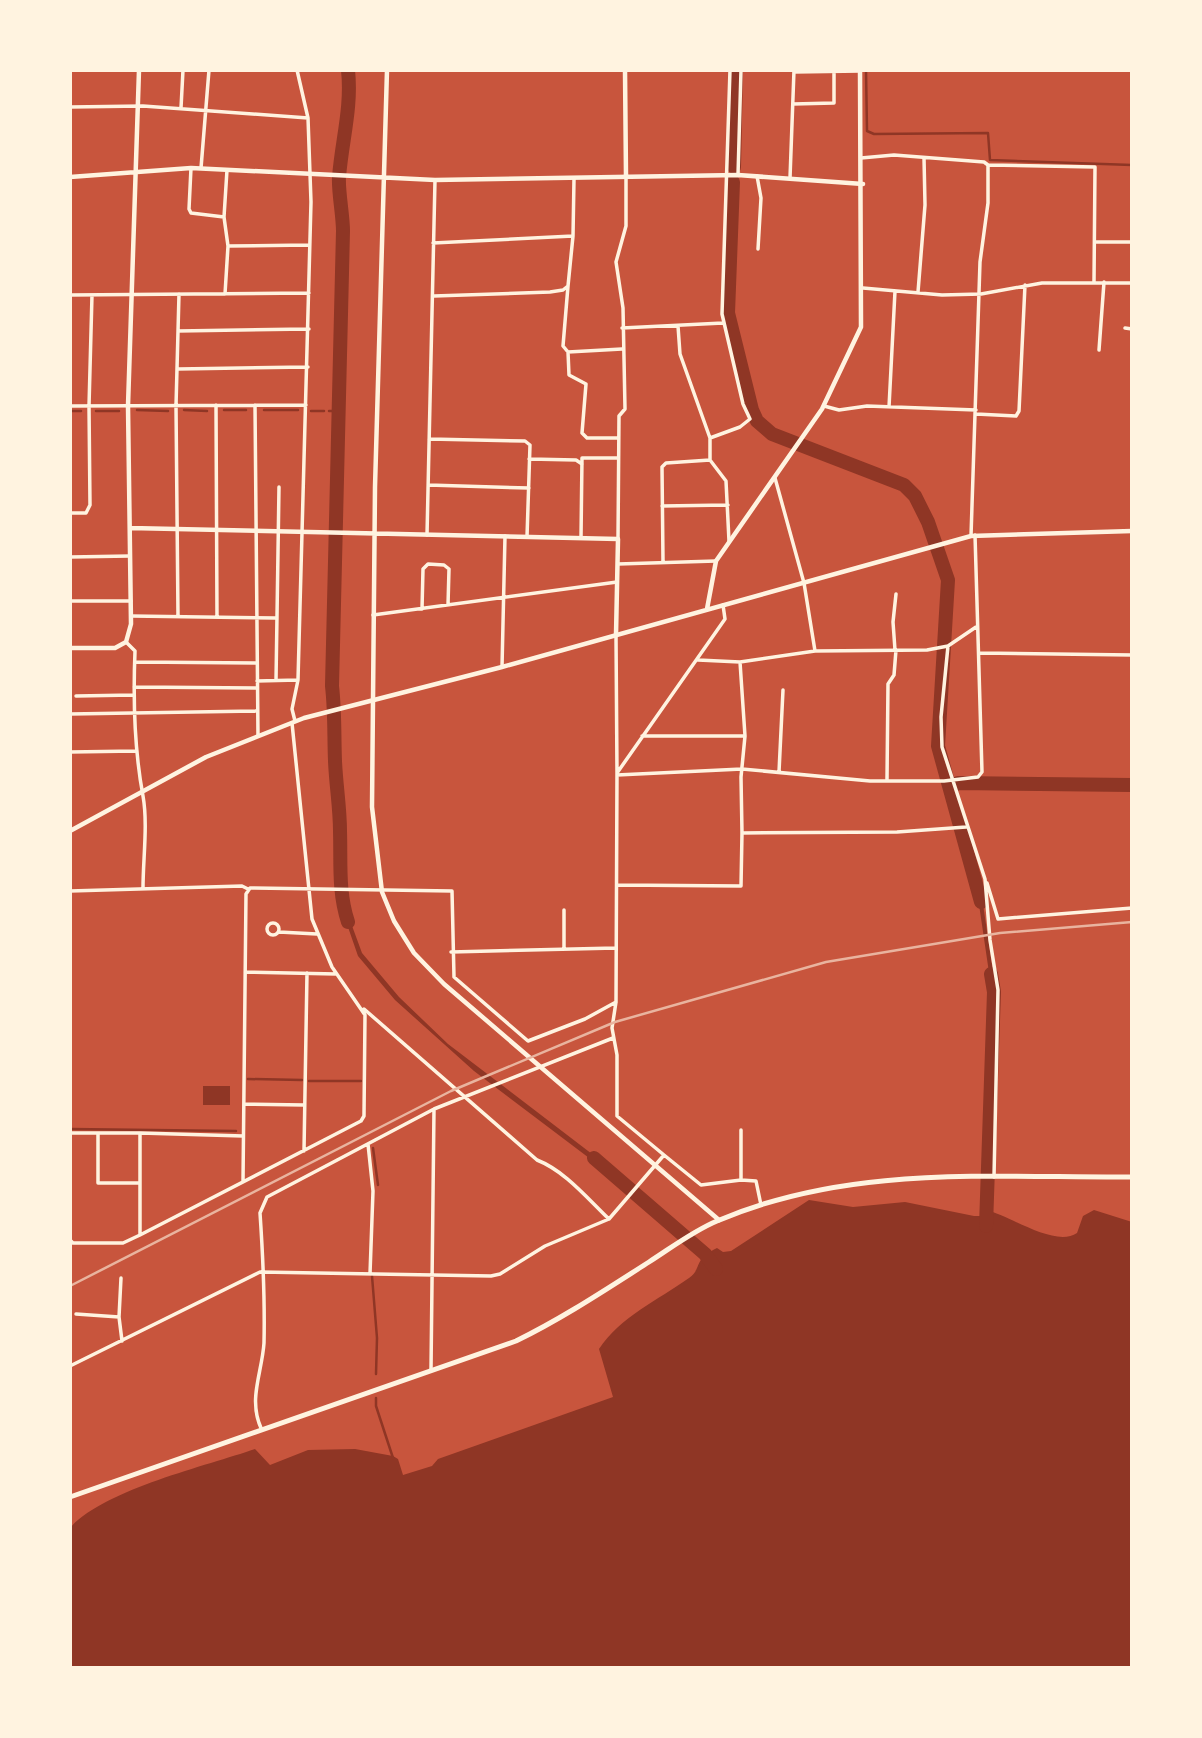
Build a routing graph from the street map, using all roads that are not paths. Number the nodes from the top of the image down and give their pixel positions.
1 (139, 70) edge
2 (183, 70) edge
3 (209, 70) edge
4 (296, 70) edge
5 (387, 70) edge
6 (625, 70) edge
7 (730, 70) edge
8 (741, 70) edge
9 (860, 70) edge
10 (794, 71) edge
11 (834, 71) edge
12 (793, 104) junction
13 (137, 106) junction
14 (70, 107) edge
15 (181, 108) junction
16 (205, 109) junction
17 (308, 118) junction
18 (861, 158) junction
19 (924, 158) junction
20 (988, 165) junction
21 (191, 168) junction
22 (201, 169) junction
23 (227, 170) junction
24 (135, 171) junction
25 (313, 175) junction
26 (727, 175) junction
27 (738, 175) junction
28 (758, 176) junction
29 (70, 177) edge
30 (384, 177) junction
31 (626, 177) junction
32 (790, 178) junction
33 (574, 179) junction
34 (435, 180) junction
35 (863, 184) junction
36 (224, 217) junction
37 (573, 236) junction
38 (1095, 242) junction
39 (1132, 242) edge
40 (433, 243) junction
41 (309, 245) junction
42 (228, 246) junction
43 (758, 249) dead end
44 (1094, 282) junction
45 (1104, 282) junction
46 (1132, 283) edge
47 (1025, 285) junction
48 (568, 286) junction
49 (863, 288) junction
50 (895, 291) junction
51 (918, 292) junction
52 (309, 293) junction
53 (180, 294) junction
54 (225, 294) junction
55 (981, 294) junction
56 (70, 295) edge
57 (92, 295) junction
58 (131, 295) junction
59 (433, 296) junction
60 (723, 323) junction
61 (678, 326) junction
62 (622, 328) junction
63 (1125, 328) dead end
64 (309, 329) junction
65 (1132, 329) edge
66 (178, 331) junction
67 (622, 349) junction
68 (1099, 350) dead end
69 (568, 352) junction
70 (308, 367) junction
71 (178, 369) junction
72 (176, 405) junction
73 (216, 405) junction
74 (255, 405) junction
75 (306, 405) junction
76 (824, 405) junction
77 (70, 406) edge
78 (89, 406) junction
79 (128, 406) junction
80 (889, 407) junction
81 (976, 412) junction
82 (618, 438) junction
83 (710, 438) junction
84 (429, 439) junction
85 (618, 458) junction
86 (529, 459) junction
87 (710, 460) junction
88 (582, 464) junction
89 (775, 478) junction
90 (428, 485) junction
91 (279, 486) dead end
92 (529, 488) junction
93 (728, 505) junction
94 (662, 506) junction
95 (70, 513) edge
96 (130, 528) junction
97 (176, 528) junction
98 (216, 530) junction
99 (255, 531) junction
100 (278, 531) junction
101 (305, 531) junction
102 (1132, 531) edge
103 (374, 534) junction
104 (427, 535) junction
105 (505, 536) junction
106 (973, 536) junction
107 (527, 537) junction
108 (580, 538) junction
109 (618, 539) junction
110 (729, 541) junction
111 (130, 556) junction
112 (70, 557) edge
113 (663, 561) junction
114 (716, 561) junction
115 (618, 564) junction
116 (617, 582) junction
117 (804, 583) junction
118 (896, 594) dead end
119 (504, 598) junction
120 (70, 601) edge
121 (131, 601) junction
122 (448, 605) junction
123 (723, 605) junction
124 (422, 609) junction
125 (707, 610) junction
126 (373, 615) junction
127 (178, 616) junction
128 (217, 616) junction
129 (131, 617) junction
130 (256, 617) junction
131 (277, 618) junction
132 (976, 627) junction
133 (616, 635) junction
134 (125, 642) junction
135 (945, 646) junction
136 (70, 648) edge
137 (895, 650) junction
138 (815, 651) junction
139 (979, 653) junction
140 (1132, 654) edge
141 (697, 660) junction
142 (135, 662) junction
143 (740, 662) junction
144 (256, 663) junction
145 (502, 667) junction
146 (298, 680) junction
147 (257, 681) junction
148 (276, 681) junction
149 (134, 687) junction
150 (256, 688) junction
151 (783, 690) dead end
152 (134, 695) junction
153 (76, 696) dead end
154 (372, 700) junction
155 (257, 711) junction
156 (134, 713) junction
157 (70, 714) edge
158 (293, 722) junction
159 (258, 736) junction
160 (642, 736) junction
161 (745, 736) junction
162 (136, 751) junction
163 (70, 752) edge
164 (742, 769) junction
165 (779, 772) junction
166 (617, 774) junction
167 (887, 780) junction
168 (949, 780) junction
169 (141, 792) junction
170 (965, 827) junction
171 (70, 831) edge
172 (742, 833) junction
173 (985, 879) junction
174 (617, 885) junction
175 (144, 888) junction
176 (310, 888) junction
177 (248, 889) junction
178 (70, 891) edge
179 (382, 891) junction
180 (1132, 908) edge
181 (564, 910) dead end
182 (279, 932) dead end
183 (317, 934) junction
184 (564, 948) junction
185 (616, 948) junction
186 (451, 952) junction
187 (245, 972) junction
188 (307, 973) junction
189 (336, 974) junction
190 (616, 1002) junction
191 (361, 1007) junction
192 (614, 1038) junction
193 (243, 1104) junction
194 (305, 1105) junction
195 (434, 1109) junction
196 (741, 1130) dead end
197 (70, 1133) edge
198 (98, 1133) junction
199 (140, 1133) junction
200 (243, 1136) junction
201 (368, 1144) junction
202 (304, 1151) junction
203 (664, 1155) junction
204 (655, 1166) junction
205 (993, 1177) junction
206 (1132, 1177) edge
207 (741, 1180) junction
208 (243, 1182) junction
209 (140, 1183) junction
210 (761, 1205) junction
211 (611, 1217) junction
212 (719, 1220) junction
213 (140, 1235) junction
214 (70, 1240) edge
215 (264, 1272) junction
216 (370, 1274) junction
217 (430, 1277) junction
218 (121, 1278) dead end
219 (76, 1314) dead end
220 (119, 1317) junction
221 (122, 1341) junction
222 (70, 1366) edge
223 (430, 1370) junction
224 (261, 1428) junction
225 (70, 1497) edge

1 - 13 street
2 - 15 street
3 - 16 street
4 - 17 street
5 - 30 street
6 - 31 street
7 - 26 street
8 - 27 street
9 - 11 street
9 - 18 street
10 - 11 street
10 - 12 street
11 - 12 street
12 - 32 street
13 - 14 street
13 - 15 street
13 - 24 street
15 - 16 street
16 - 17 street
16 - 22 street
17 - 25 street
18 - 19 street
18 - 35 street
19 - 20 street
19 - 51 street
20 - 38 street
20 - 55 street
21 - 22 street
21 - 24 street
21 - 36 street
22 - 23 street
23 - 25 street
23 - 36 street
24 - 29 street
24 - 58 street
25 - 30 street
25 - 41 street
26 - 27 street
26 - 31 street
26 - 60 street
27 - 28 street
28 - 32 street
28 - 43 street
30 - 34 street
30 - 103 street
31 - 33 street
31 - 62 street
32 - 35 street
33 - 34 street
33 - 37 street
34 - 40 street
35 - 49 street
36 - 42 street
37 - 40 street
37 - 48 street
38 - 39 street
38 - 44 street
40 - 59 street
41 - 42 street
41 - 52 street
42 - 54 street
44 - 45 street
44 - 47 street
45 - 46 street
45 - 68 street
47 - 55 street
47 - 81 street
48 - 59 street
48 - 69 street
49 - 50 street
49 - 76 street
50 - 51 street
50 - 80 street
51 - 55 street
52 - 54 street
52 - 64 street
53 - 54 street
53 - 58 street
53 - 66 street
55 - 81 street
56 - 57 street
57 - 58 street
57 - 78 street
58 - 79 street
59 - 84 street
60 - 61 street
60 - 83 street
61 - 62 street
61 - 83 street
62 - 67 street
63 - 65 street
64 - 66 street
64 - 70 street
66 - 71 street
67 - 69 street
67 - 82 street
69 - 82 street
70 - 71 street
70 - 75 street
71 - 72 street
72 - 73 street
72 - 79 street
72 - 97 street
73 - 74 street
73 - 98 street
74 - 75 street
74 - 99 street
75 - 101 street
76 - 80 street
76 - 89 street
77 - 78 street
78 - 79 street
78 - 95 street
79 - 96 street
80 - 81 street
81 - 106 street
82 - 85 street
83 - 87 street
84 - 86 street
84 - 90 street
85 - 88 street
85 - 109 street
86 - 88 street
86 - 92 street
87 - 93 street
87 - 94 street
88 - 108 street
89 - 110 street
89 - 117 street
90 - 92 street
90 - 104 street
91 - 100 street
92 - 107 street
93 - 94 street
93 - 110 street
94 - 113 street
96 - 97 street
96 - 111 street
97 - 98 street
97 - 127 street
98 - 99 street
98 - 128 street
99 - 100 street
99 - 130 street
100 - 101 street
100 - 131 street
101 - 103 street
101 - 146 street
102 - 106 street
103 - 104 street
103 - 126 street
104 - 105 street
105 - 107 street
105 - 119 street
106 - 117 street
106 - 132 street
107 - 108 street
108 - 109 street
109 - 115 street
110 - 114 street
111 - 112 street
111 - 121 street
113 - 114 street
113 - 115 street
114 - 125 street
115 - 116 street
116 - 119 street
116 - 133 street
117 - 123 street
117 - 138 street
118 - 137 street
119 - 122 street
119 - 145 street
120 - 121 street
121 - 129 street
122 - 124 street
122 - 124 street
123 - 125 street
123 - 141 street
124 - 126 street
125 - 133 street
126 - 154 street
127 - 128 street
127 - 129 street
128 - 130 street
129 - 134 street
130 - 131 street
130 - 144 street
131 - 148 street
132 - 135 street
132 - 139 street
133 - 145 street
133 - 166 street
134 - 136 street
134 - 142 street
135 - 137 street
135 - 168 street
137 - 138 street
137 - 167 street
138 - 143 street
139 - 140 street
139 - 168 street
141 - 143 street
141 - 160 street
142 - 144 street
142 - 149 street
143 - 161 street
144 - 147 street
145 - 154 street
146 - 148 street
146 - 158 street
147 - 148 street
147 - 150 street
149 - 150 street
149 - 152 street
150 - 155 street
151 - 165 street
152 - 153 street
152 - 156 street
154 - 158 street
154 - 179 street
155 - 156 street
155 - 159 street
156 - 157 street
156 - 162 street
158 - 159 street
158 - 176 street
159 - 169 street
160 - 161 street
160 - 166 street
161 - 164 street
162 - 163 street
162 - 169 street
164 - 165 street
164 - 166 street
164 - 172 street
165 - 167 street
166 - 174 street
167 - 168 street
168 - 170 street
169 - 171 street
169 - 175 street
170 - 172 street
170 - 173 street
172 - 174 street
173 - 180 street
173 - 205 street
174 - 185 street
175 - 177 street
175 - 178 street
176 - 177 street
176 - 179 street
176 - 183 street
177 - 187 street
179 - 186 street
179 - 204 street
181 - 184 street
182 - 183 street
183 - 189 street
184 - 185 street
184 - 186 street
185 - 190 street
186 - 190 street
187 - 188 street
187 - 193 street
188 - 189 street
188 - 194 street
189 - 191 street
190 - 192 street
191 - 202 street
191 - 211 street
192 - 195 street
192 - 203 street
193 - 194 street
193 - 200 street
194 - 202 street
195 - 201 street
195 - 217 street
196 - 207 street
197 - 198 street
198 - 199 street
198 - 209 street
199 - 200 street
199 - 209 street
200 - 208 street
201 - 215 street
201 - 216 street
202 - 208 street
203 - 204 street
203 - 207 street
204 - 211 street
204 - 212 street
205 - 206 main road
205 - 210 main road
207 - 210 street
208 - 213 street
209 - 213 street
210 - 212 main road
211 - 217 street
212 - 223 main road
213 - 214 street
215 - 216 street
215 - 221 street
215 - 224 street
216 - 217 street
217 - 223 street
218 - 220 street
219 - 220 street
220 - 221 street
221 - 222 street
223 - 224 main road
224 - 225 main road

